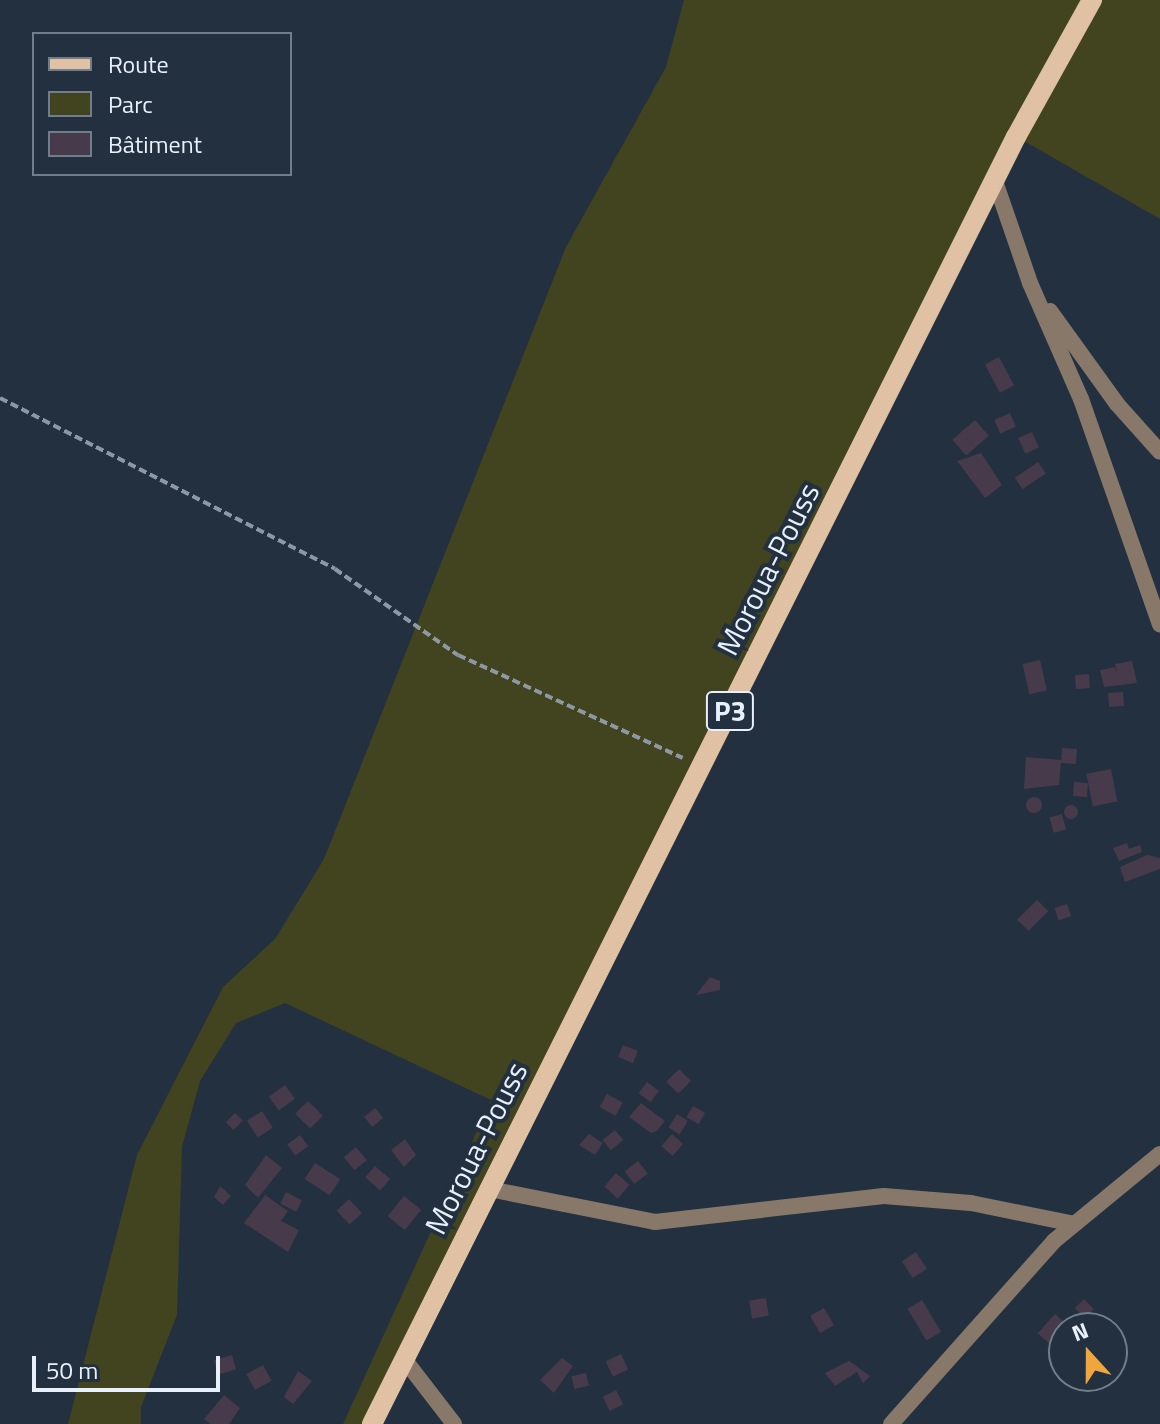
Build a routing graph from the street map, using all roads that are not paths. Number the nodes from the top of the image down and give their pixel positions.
1 (1092, 0) edge
2 (996, 184) junction
3 (1030, 283) junction
4 (1160, 452) edge
5 (1160, 625) edge
6 (1160, 1154) edge
7 (489, 1189) junction
8 (1074, 1224) junction
9 (404, 1359) junction
10 (372, 1424) edge
11 (454, 1424) edge
12 (891, 1424) edge

1 - 2 main road, Moroua-Pouss / P3
2 - 3 street
2 - 7 main road, Moroua-Pouss / P3
3 - 4 street
3 - 5 street
6 - 8 street
7 - 8 street
7 - 9 main road, Moroua-Pouss / P3
8 - 12 street
9 - 10 main road, Moroua-Pouss / P3
9 - 11 street

